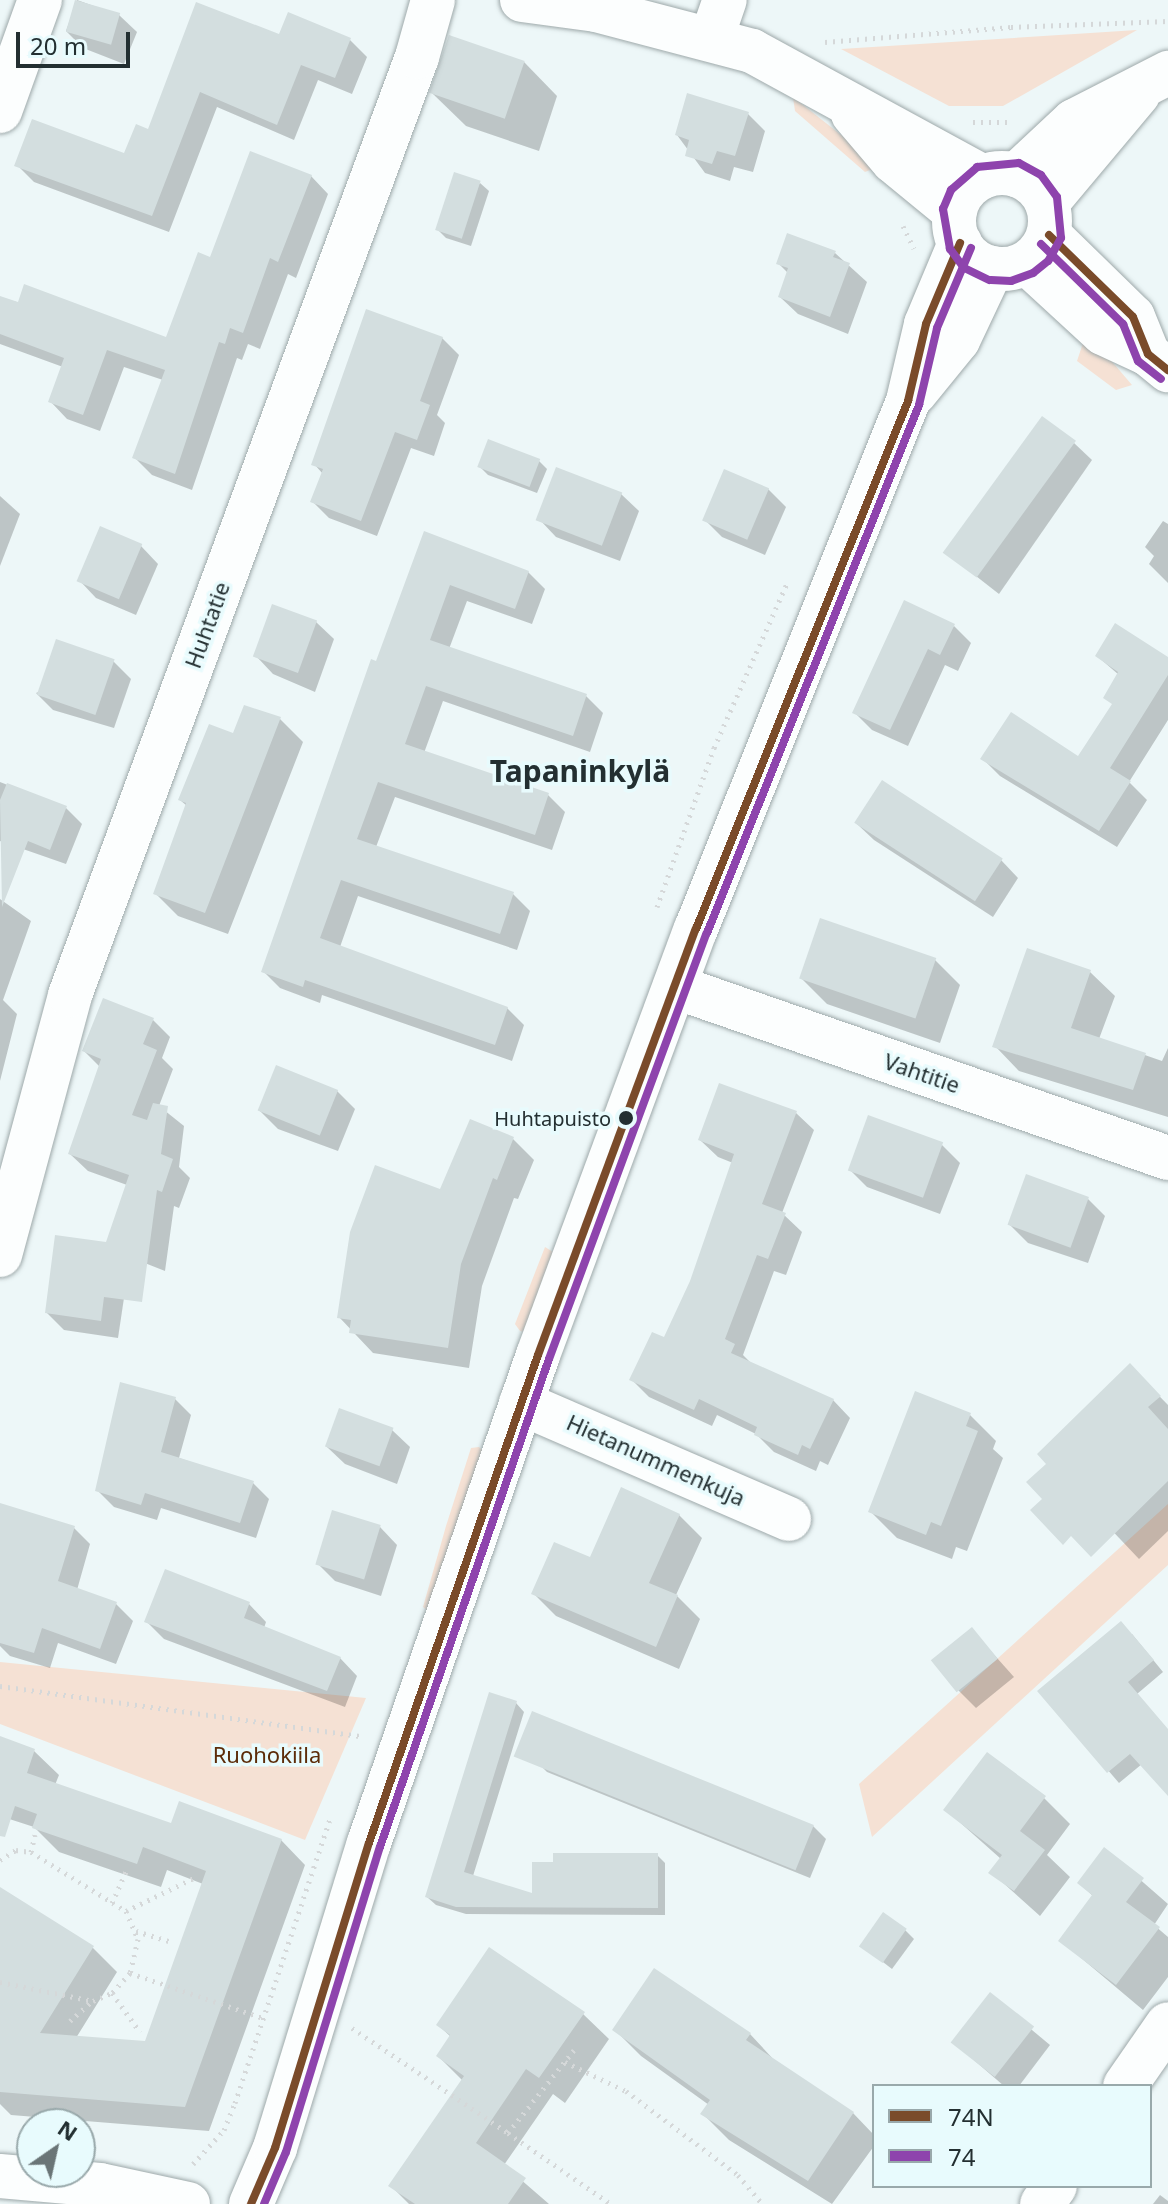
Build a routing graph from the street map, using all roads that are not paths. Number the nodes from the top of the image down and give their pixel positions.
1 (40, 0) edge
2 (433, 0) edge
3 (522, 0) edge
4 (718, 18) edge
5 (1155, 81) edge
6 (0, 111) edge
7 (1004, 222) junction
8 (1158, 362) edge
9 (676, 987) junction
10 (1168, 1158) edge
11 (0, 1255) edge
12 (521, 1403) junction
13 (789, 1519) dead end
14 (1168, 2024) edge
15 (1126, 2084) edge
16 (0, 2176) edge
17 (181, 2202) edge
18 (251, 2204) edge

1 - 6 street
2 - 11 street, Huhtatie
3 - 4 street
4 - 7 street
5 - 7 street
7 - 8 street
7 - 9 street
9 - 10 street, Vahtitie
9 - 12 street
12 - 13 street, Hietanummenkuja
12 - 18 street
14 - 15 street
16 - 17 street

